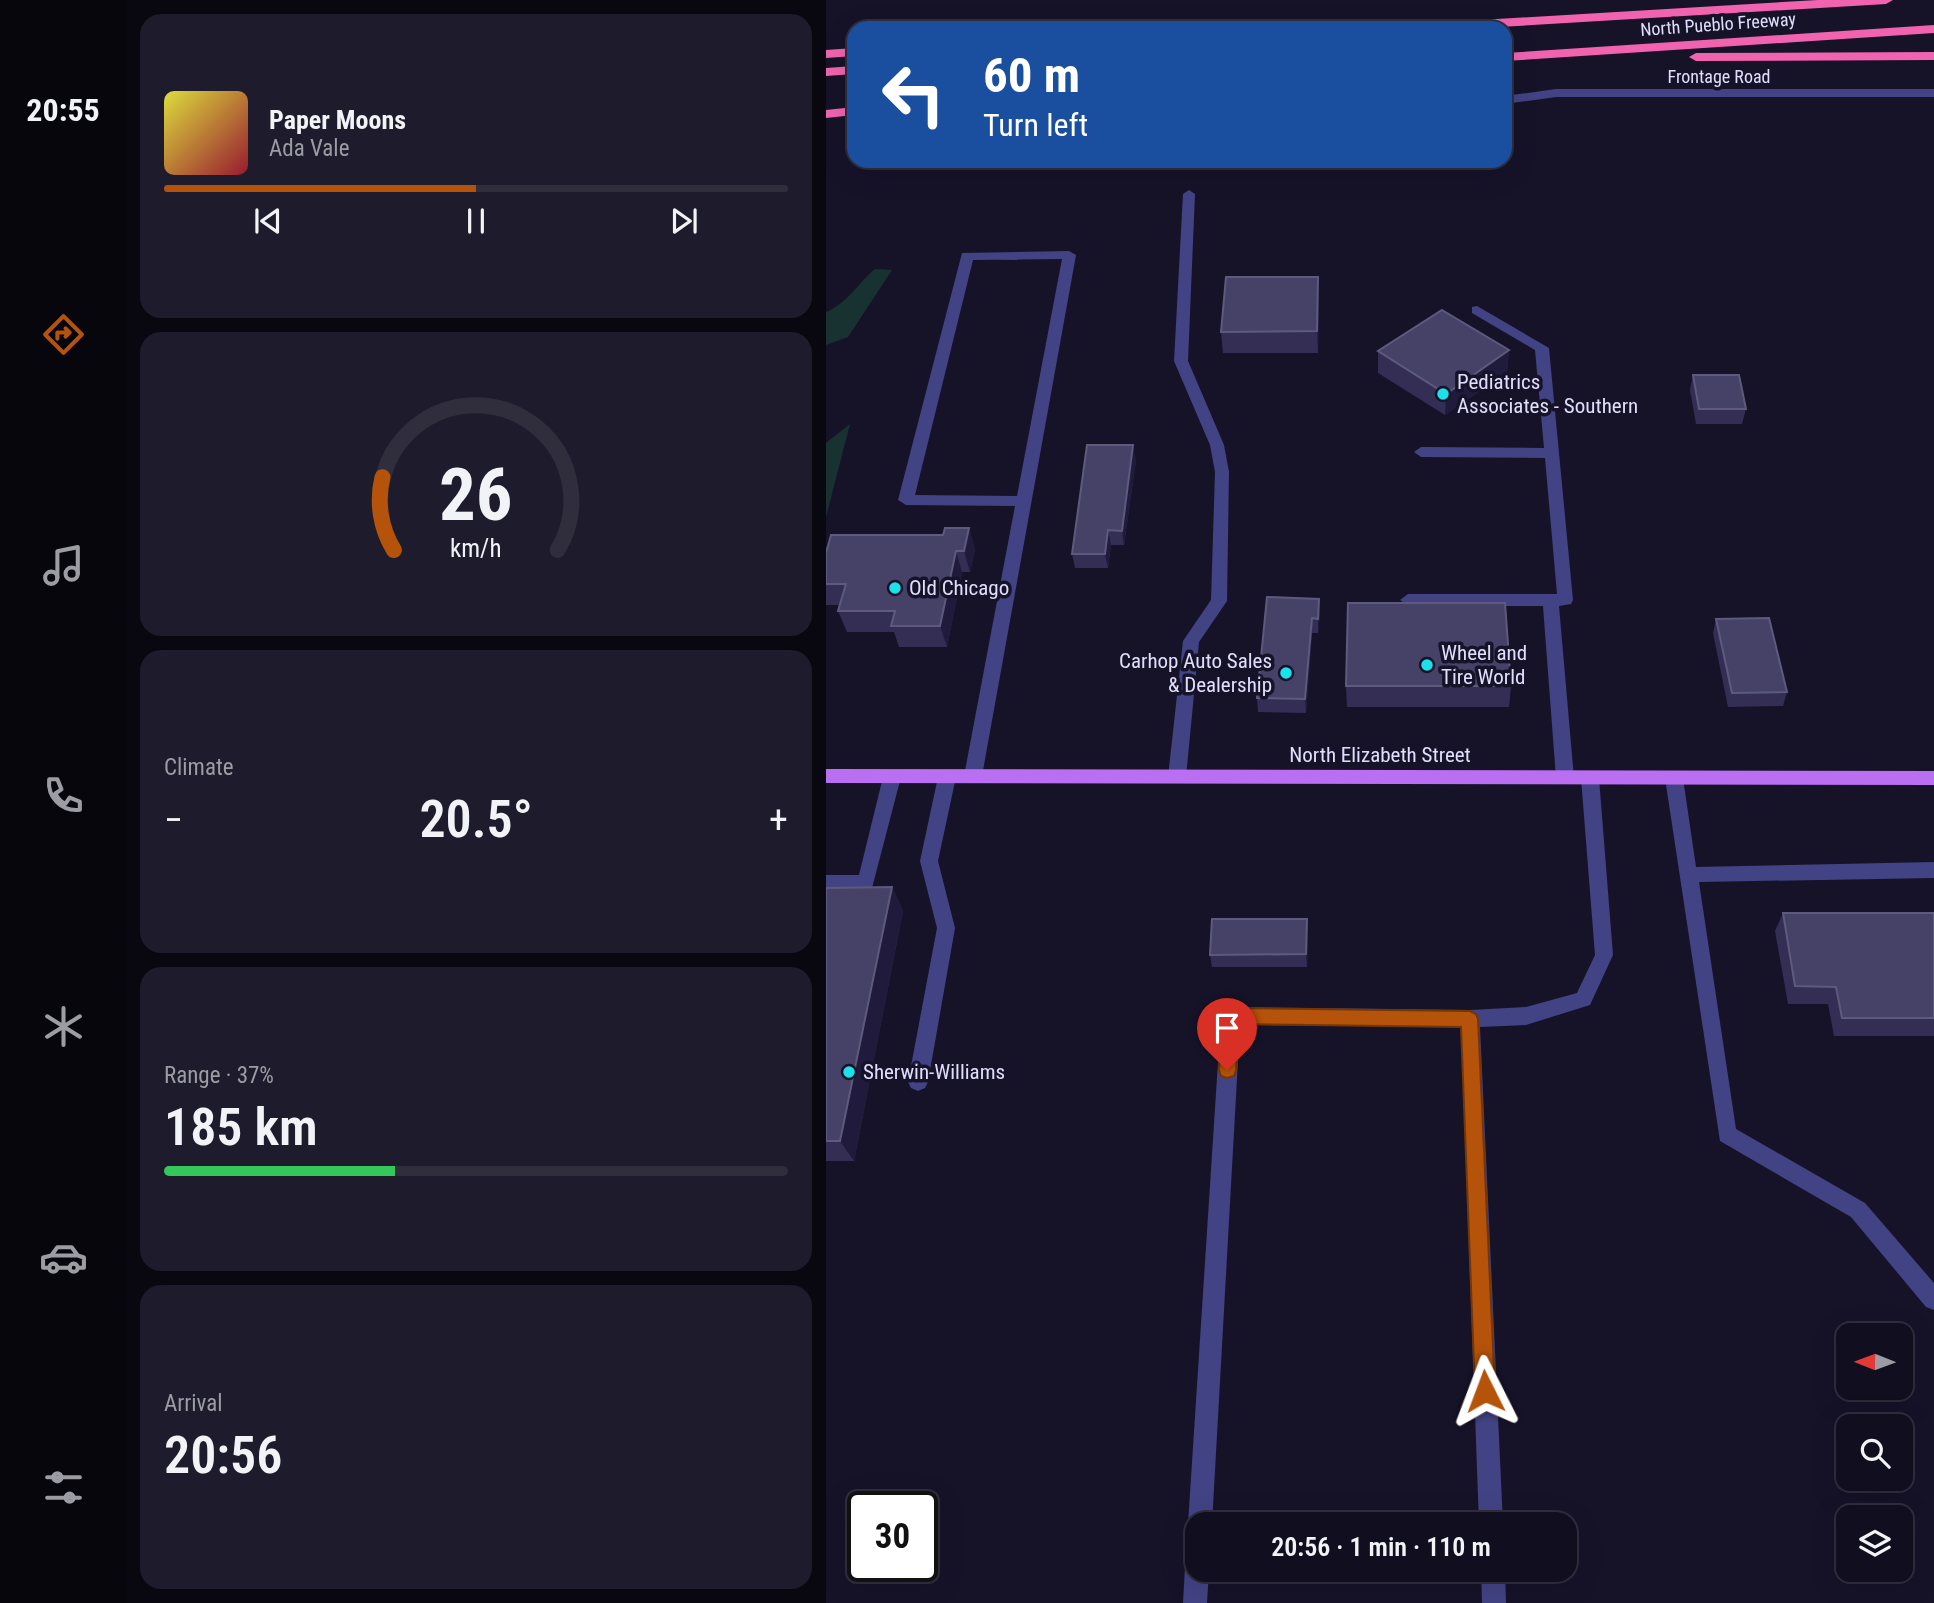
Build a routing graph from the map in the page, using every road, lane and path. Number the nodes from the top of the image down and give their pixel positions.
1 (1886, 0) edge
2 (1512, 22) edge
3 (1934, 29) edge
4 (847, 52) edge
5 (826, 54) edge
6 (1934, 56) edge
7 (1512, 58) edge
8 (1512, 58) edge
9 (847, 70) edge
10 (826, 72) edge
11 (1934, 93) edge
12 (1512, 99) edge
13 (847, 112) edge
14 (826, 114) edge
15 (1189, 194) dead end
16 (1477, 310) dead end
17 (1421, 452) dead end
18 (1551, 453) junction
19 (1024, 501) junction
20 (1408, 600) edge
21 (1551, 600) junction
22 (826, 776) edge
23 (973, 776) junction
24 (892, 777) junction
25 (947, 777) junction
26 (1177, 777) junction
27 (1565, 778) junction
28 (1590, 778) junction
29 (1674, 778) junction
30 (1934, 778) edge
31 (1934, 870) edge
32 (1687, 875) junction
33 (826, 883) edge
34 (1470, 1019) junction
35 (918, 1083) dead end
36 (1934, 1300) edge
37 (1201, 1512) edge
38 (1491, 1512) edge
39 (1196, 1582) edge
40 (1493, 1582) edge
41 (1195, 1603) edge
42 (1494, 1603) edge

1 - 2 highway, North Pueblo Freeway
3 - 7 highway, North Pueblo Freeway
4 - 5 highway
6 - 8 highway
9 - 10 highway
11 - 12 street, Frontage Road
13 - 14 highway
15 - 26 street
16 - 18 street
17 - 18 street
18 - 21 street
19 - 19 street
19 - 23 street
20 - 21 street
21 - 27 street
22 - 24 main road, North Elizabeth Street
23 - 25 main road, North Elizabeth Street
23 - 26 main road, North Elizabeth Street
24 - 25 main road, North Elizabeth Street
24 - 33 street
25 - 35 street
26 - 27 main road, North Elizabeth Street
27 - 28 main road, North Elizabeth Street
28 - 29 main road, North Elizabeth Street
28 - 34 street
29 - 30 main road, North Elizabeth Street
29 - 32 street
31 - 32 street
32 - 36 street
34 - 37 street
34 - 38 street
39 - 41 street
40 - 42 street

